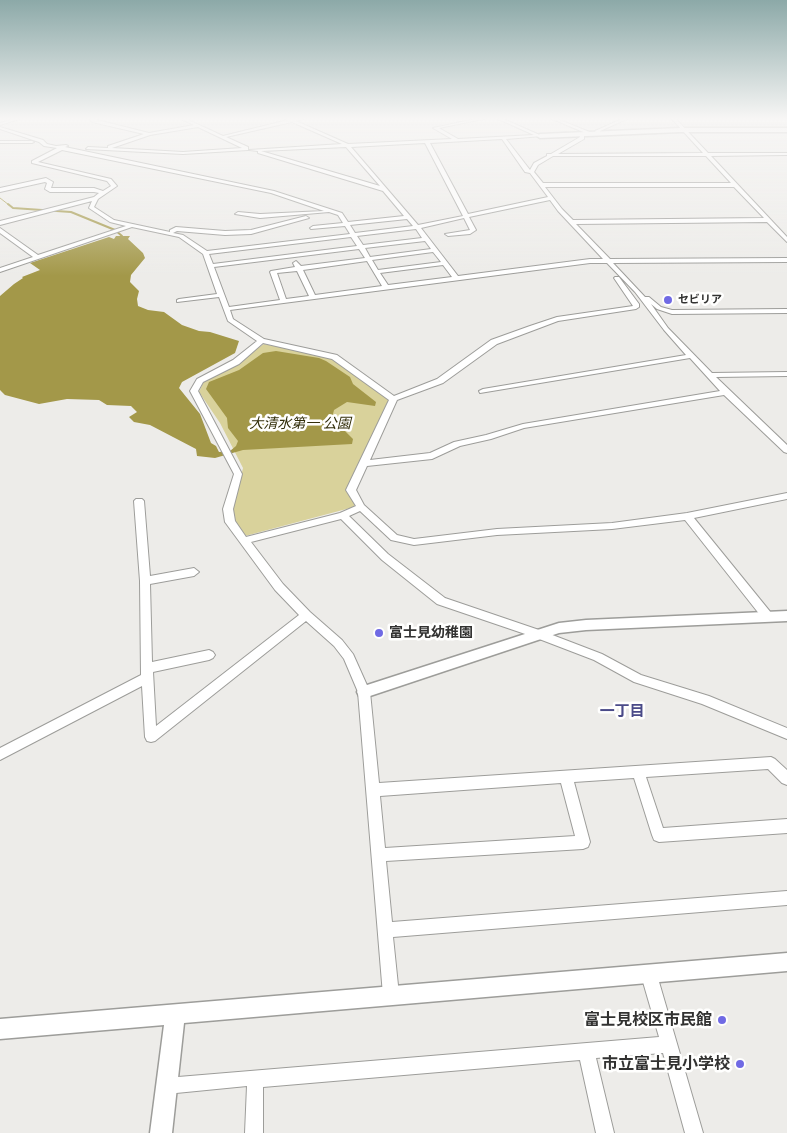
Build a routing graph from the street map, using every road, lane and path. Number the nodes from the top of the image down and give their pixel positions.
1 (71, 171) edge
2 (175, 171) edge
3 (323, 171) edge
4 (369, 171) edge
5 (442, 171) edge
6 (527, 171) edge
7 (723, 171) edge
8 (532, 172) joint
9 (541, 185) junction
10 (737, 185) junction
11 (384, 189) junction
12 (0, 190) edge
13 (103, 193) junction
14 (96, 198) junction
15 (552, 198) junction
16 (333, 212) junction
17 (238, 214) dead end
18 (305, 216) junction
19 (408, 217) junction
20 (467, 217) junction
21 (768, 220) junction
22 (572, 222) junction
23 (0, 224) edge
24 (346, 224) junction
25 (130, 226) junction
26 (417, 227) junction
27 (312, 228) junction
28 (0, 230) edge
29 (167, 233) junction
30 (448, 234) dead end
31 (354, 235) junction
32 (426, 239) junction
33 (318, 240) junction
34 (787, 240) edge
35 (288, 244) junction
36 (361, 247) junction
37 (435, 250) junction
38 (206, 253) junction
39 (292, 256) junction
40 (37, 257) junction
41 (368, 259) junction
42 (787, 260) edge
43 (608, 261) junction
44 (445, 263) junction
45 (210, 266) junction
46 (299, 268) junction
47 (0, 270) edge
48 (376, 272) junction
49 (620, 274) junction
50 (456, 277) junction
51 (386, 287) junction
52 (636, 291) junction
53 (221, 295) junction
54 (313, 297) junction
55 (179, 301) dead end
56 (284, 301) junction
57 (226, 309) junction
58 (787, 310) edge
59 (262, 341) junction
60 (691, 356) junction
61 (787, 374) edge
62 (709, 375) junction
63 (483, 391) dead end
64 (726, 392) junction
65 (393, 399) junction
66 (787, 450) edge
67 (365, 463) junction
68 (787, 496) edge
69 (139, 501) dead end
70 (361, 507) junction
71 (343, 515) junction
72 (687, 516) junction
73 (243, 541) junction
74 (194, 572) dead end
75 (145, 581) junction
76 (306, 615) junction
77 (768, 616) junction
78 (787, 616) edge
79 (538, 634) junction
80 (209, 655) dead end
81 (148, 673) junction
82 (364, 692) junction
83 (787, 734) edge
84 (0, 754) edge
85 (638, 771) junction
86 (566, 777) junction
87 (787, 779) edge
88 (372, 790) junction
89 (787, 826) edge
90 (378, 855) junction
91 (787, 898) edge
92 (385, 930) junction
93 (787, 962) edge
94 (648, 975) junction
95 (391, 995) junction
96 (175, 1014) junction
97 (0, 1030) edge
98 (669, 1044) junction
99 (586, 1051) junction
100 (255, 1079) junction
101 (166, 1086) junction
102 (156, 1133) edge
103 (254, 1133) edge
104 (605, 1133) edge
105 (694, 1133) edge

1 - 13 street
2 - 16 street
3 - 11 street
4 - 11 street
5 - 20 street
6 - 8 street
7 - 10 street
8 - 9 street
9 - 10 street
9 - 15 street
10 - 21 street
11 - 19 street
12 - 13 street
13 - 14 street
14 - 23 street
14 - 25 street
15 - 20 street
15 - 22 street
16 - 18 street
16 - 24 street
17 - 18 street
18 - 27 street
18 - 29 street
19 - 24 street
19 - 26 street
20 - 26 street
20 - 30 street
21 - 22 street
21 - 34 street
22 - 43 street
24 - 27 street
24 - 31 street
25 - 29 street
25 - 40 street
26 - 31 street
26 - 32 street
27 - 33 street
28 - 40 street
29 - 38 street
31 - 33 street
31 - 36 street
32 - 36 street
32 - 37 street
33 - 35 street
35 - 38 street
35 - 39 street
36 - 39 street
36 - 41 street
37 - 41 street
37 - 44 street
38 - 45 street
39 - 45 street
39 - 46 street
40 - 47 street
41 - 46 street
41 - 48 street
42 - 43 street
43 - 49 street
43 - 50 street
44 - 48 street
44 - 50 street
45 - 53 street
46 - 54 street
46 - 56 street
48 - 51 street
49 - 52 street
49 - 65 street
50 - 51 street
51 - 54 street
52 - 58 street
52 - 60 street
53 - 55 street
53 - 57 street
54 - 56 street
56 - 57 street
57 - 59 street
59 - 65 street
59 - 73 street
60 - 62 street
60 - 63 street
61 - 62 street
62 - 64 street
64 - 66 street
64 - 67 street
65 - 67 street
67 - 70 street
68 - 72 street
69 - 75 street
70 - 71 street
70 - 72 street
71 - 73 street
71 - 79 street
72 - 77 street
73 - 76 street
74 - 75 street
75 - 81 street
76 - 81 street
76 - 82 street
77 - 78 street
77 - 79 street
79 - 82 street
79 - 83 street
80 - 81 street
81 - 84 street
82 - 88 street
85 - 86 street
85 - 87 street
85 - 89 street
86 - 88 street
86 - 90 street
88 - 90 street
90 - 92 street
91 - 92 street
92 - 95 street
93 - 94 street
94 - 95 street
94 - 98 street
95 - 96 street
96 - 97 street
96 - 101 street
98 - 99 street
98 - 105 street
99 - 100 street
99 - 104 street
100 - 101 street
100 - 103 street
101 - 102 street

